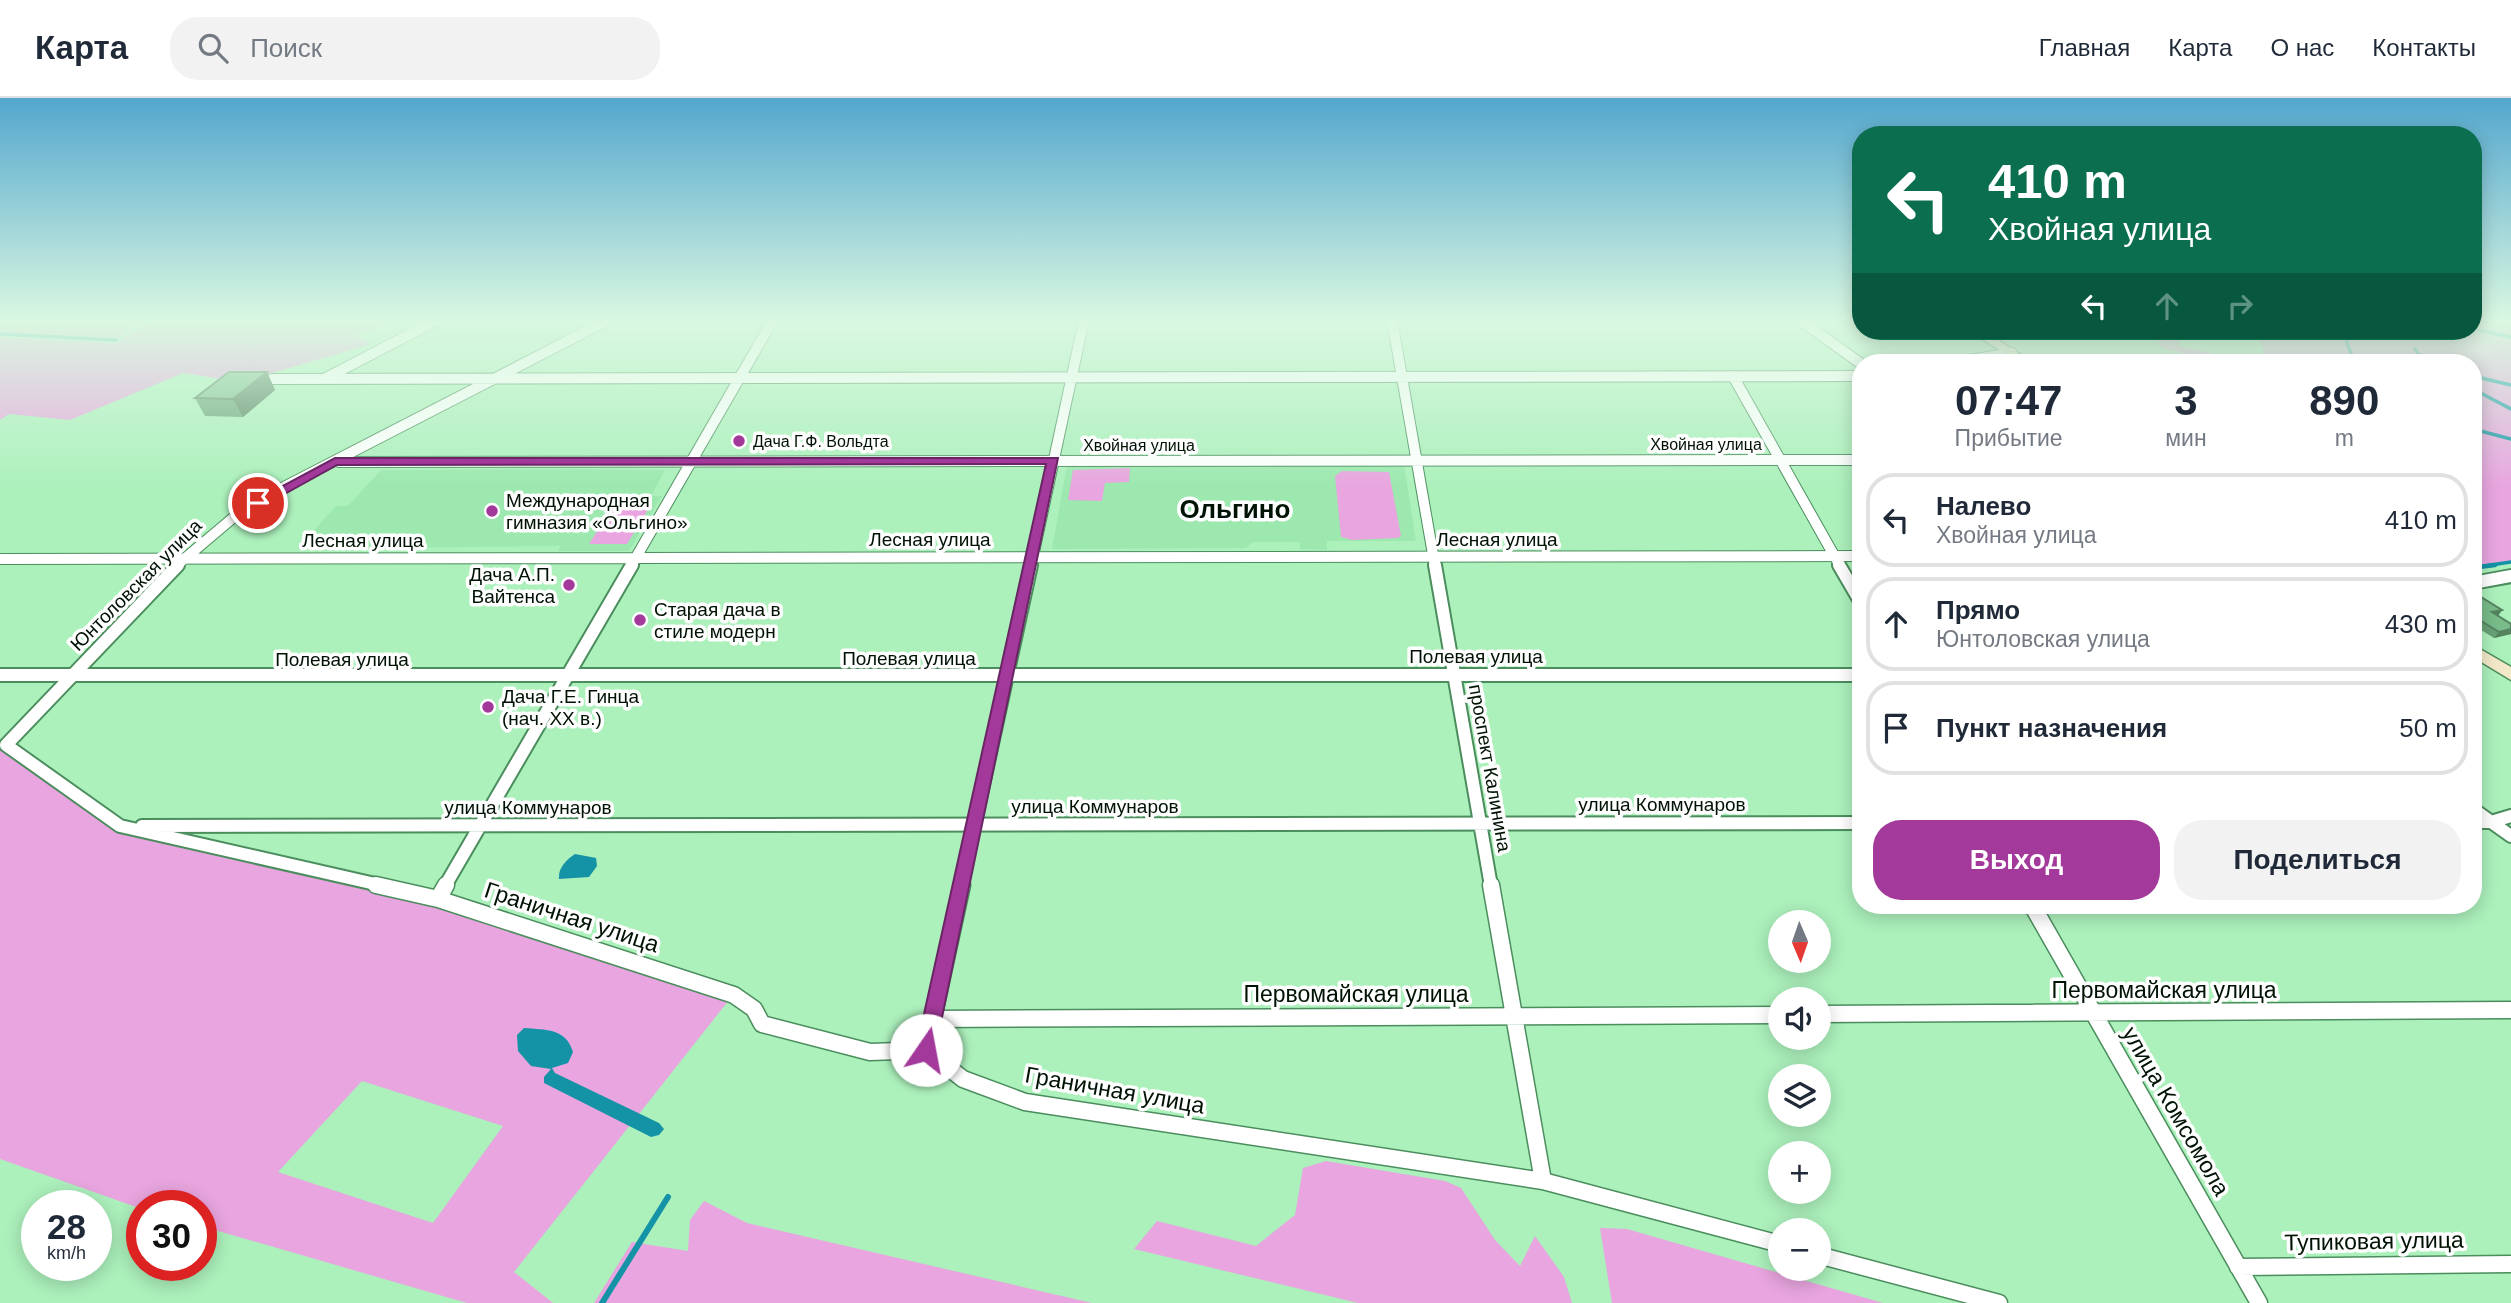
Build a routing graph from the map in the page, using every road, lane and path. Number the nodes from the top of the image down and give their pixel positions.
1 (329, 376) edge
2 (497, 376) edge
3 (1655, 376) edge
4 (1732, 376) edge
5 (1071, 377) junction
6 (1402, 377) junction
7 (494, 378) junction
8 (739, 378) junction
9 (272, 379) dead end
10 (324, 379) junction
11 (1417, 460) junction
12 (1780, 460) junction
13 (1852, 460) edge
14 (691, 461) junction
15 (1053, 461) junction
16 (335, 462) junction
17 (1032, 556) junction
18 (1433, 556) junction
19 (1834, 556) junction
20 (1852, 556) edge
21 (185, 557) junction
22 (635, 557) junction
23 (0, 559) edge
24 (2511, 576) edge
25 (2482, 581) edge
26 (1852, 587) edge
27 (2482, 656) edge
28 (1454, 674) junction
29 (0, 675) edge
30 (1007, 675) junction
31 (1852, 675) edge
32 (2511, 675) edge
33 (72, 677) junction
34 (566, 677) junction
35 (6, 745) joint
36 (2482, 816) edge
37 (2511, 816) edge
38 (2482, 822) edge
39 (2491, 822) junction
40 (1852, 823) edge
41 (1480, 824) junction
42 (975, 825) junction
43 (120, 826) junction
44 (480, 826) junction
45 (2511, 836) edge
46 (438, 899) junction
47 (2037, 914) edge
48 (2511, 1010) edge
49 (2094, 1013) junction
50 (1831, 1014) edge
51 (1768, 1015) edge
52 (1514, 1016) junction
53 (933, 1019) junction
54 (926, 1050) junction
55 (1543, 1181) junction
56 (1768, 1241) edge
57 (1831, 1258) edge
58 (2511, 1264) edge
59 (2238, 1267) junction
60 (1999, 1303) edge
61 (2259, 1303) edge

1 - 10 street
2 - 7 street, Юнтоловская улица
3 - 6 street
4 - 12 street
5 - 6 street
5 - 8 street
5 - 15 street
6 - 11 street, проспект Калинина
7 - 8 street
7 - 10 street
7 - 16 street, Юнтоловская улица
8 - 14 street
9 - 10 street
11 - 12 street, Хвойная улица
11 - 15 street, Хвойная улица
11 - 18 street, проспект Калинина
12 - 13 street, Хвойная улица
12 - 19 street
14 - 15 street, Хвойная улица
14 - 16 street, Хвойная улица
14 - 22 street
15 - 17 street
16 - 21 street, Юнтоловская улица
17 - 18 street, Лесная улица
17 - 22 street, Лесная улица
17 - 30 street
18 - 19 street, Лесная улица
18 - 28 street, проспект Калинина
19 - 20 street, Лесная улица
19 - 26 street
21 - 22 street, Лесная улица
21 - 23 street, Лесная улица
21 - 33 street, Юнтоловская улица
22 - 34 street
24 - 25 street
27 - 32 main road
28 - 30 street, Полевая улица
28 - 31 street, Полевая улица
28 - 41 street, проспект Калинина
29 - 33 street, Полевая улица
30 - 34 street, Полевая улица
30 - 42 street
33 - 34 street, Полевая улица
33 - 35 street, Юнтоловская улица
34 - 44 street
35 - 43 street, Граничная улица
36 - 39 street
37 - 39 street
38 - 39 street
39 - 45 street
40 - 41 street, улица Коммунаров
41 - 42 street, улица Коммунаров
41 - 52 street, проспект Калинина
42 - 44 street, улица Коммунаров
42 - 53 street
43 - 44 street, улица Коммунаров
43 - 46 street, Граничная улица
44 - 46 street
46 - 54 street, Граничная улица
47 - 49 street, улица Комсомола
48 - 49 street, Первомайская улица
49 - 50 street, Первомайская улица
49 - 59 street, улица Комсомола
51 - 52 street, Первомайская улица
52 - 53 street, Первомайская улица
52 - 55 street, проспект Калинина
53 - 54 street
54 - 55 street, Граничная улица
55 - 56 street, Граничная улица
57 - 60 street
58 - 59 street, Тупиковая улица
59 - 61 street, улица Комсомола

